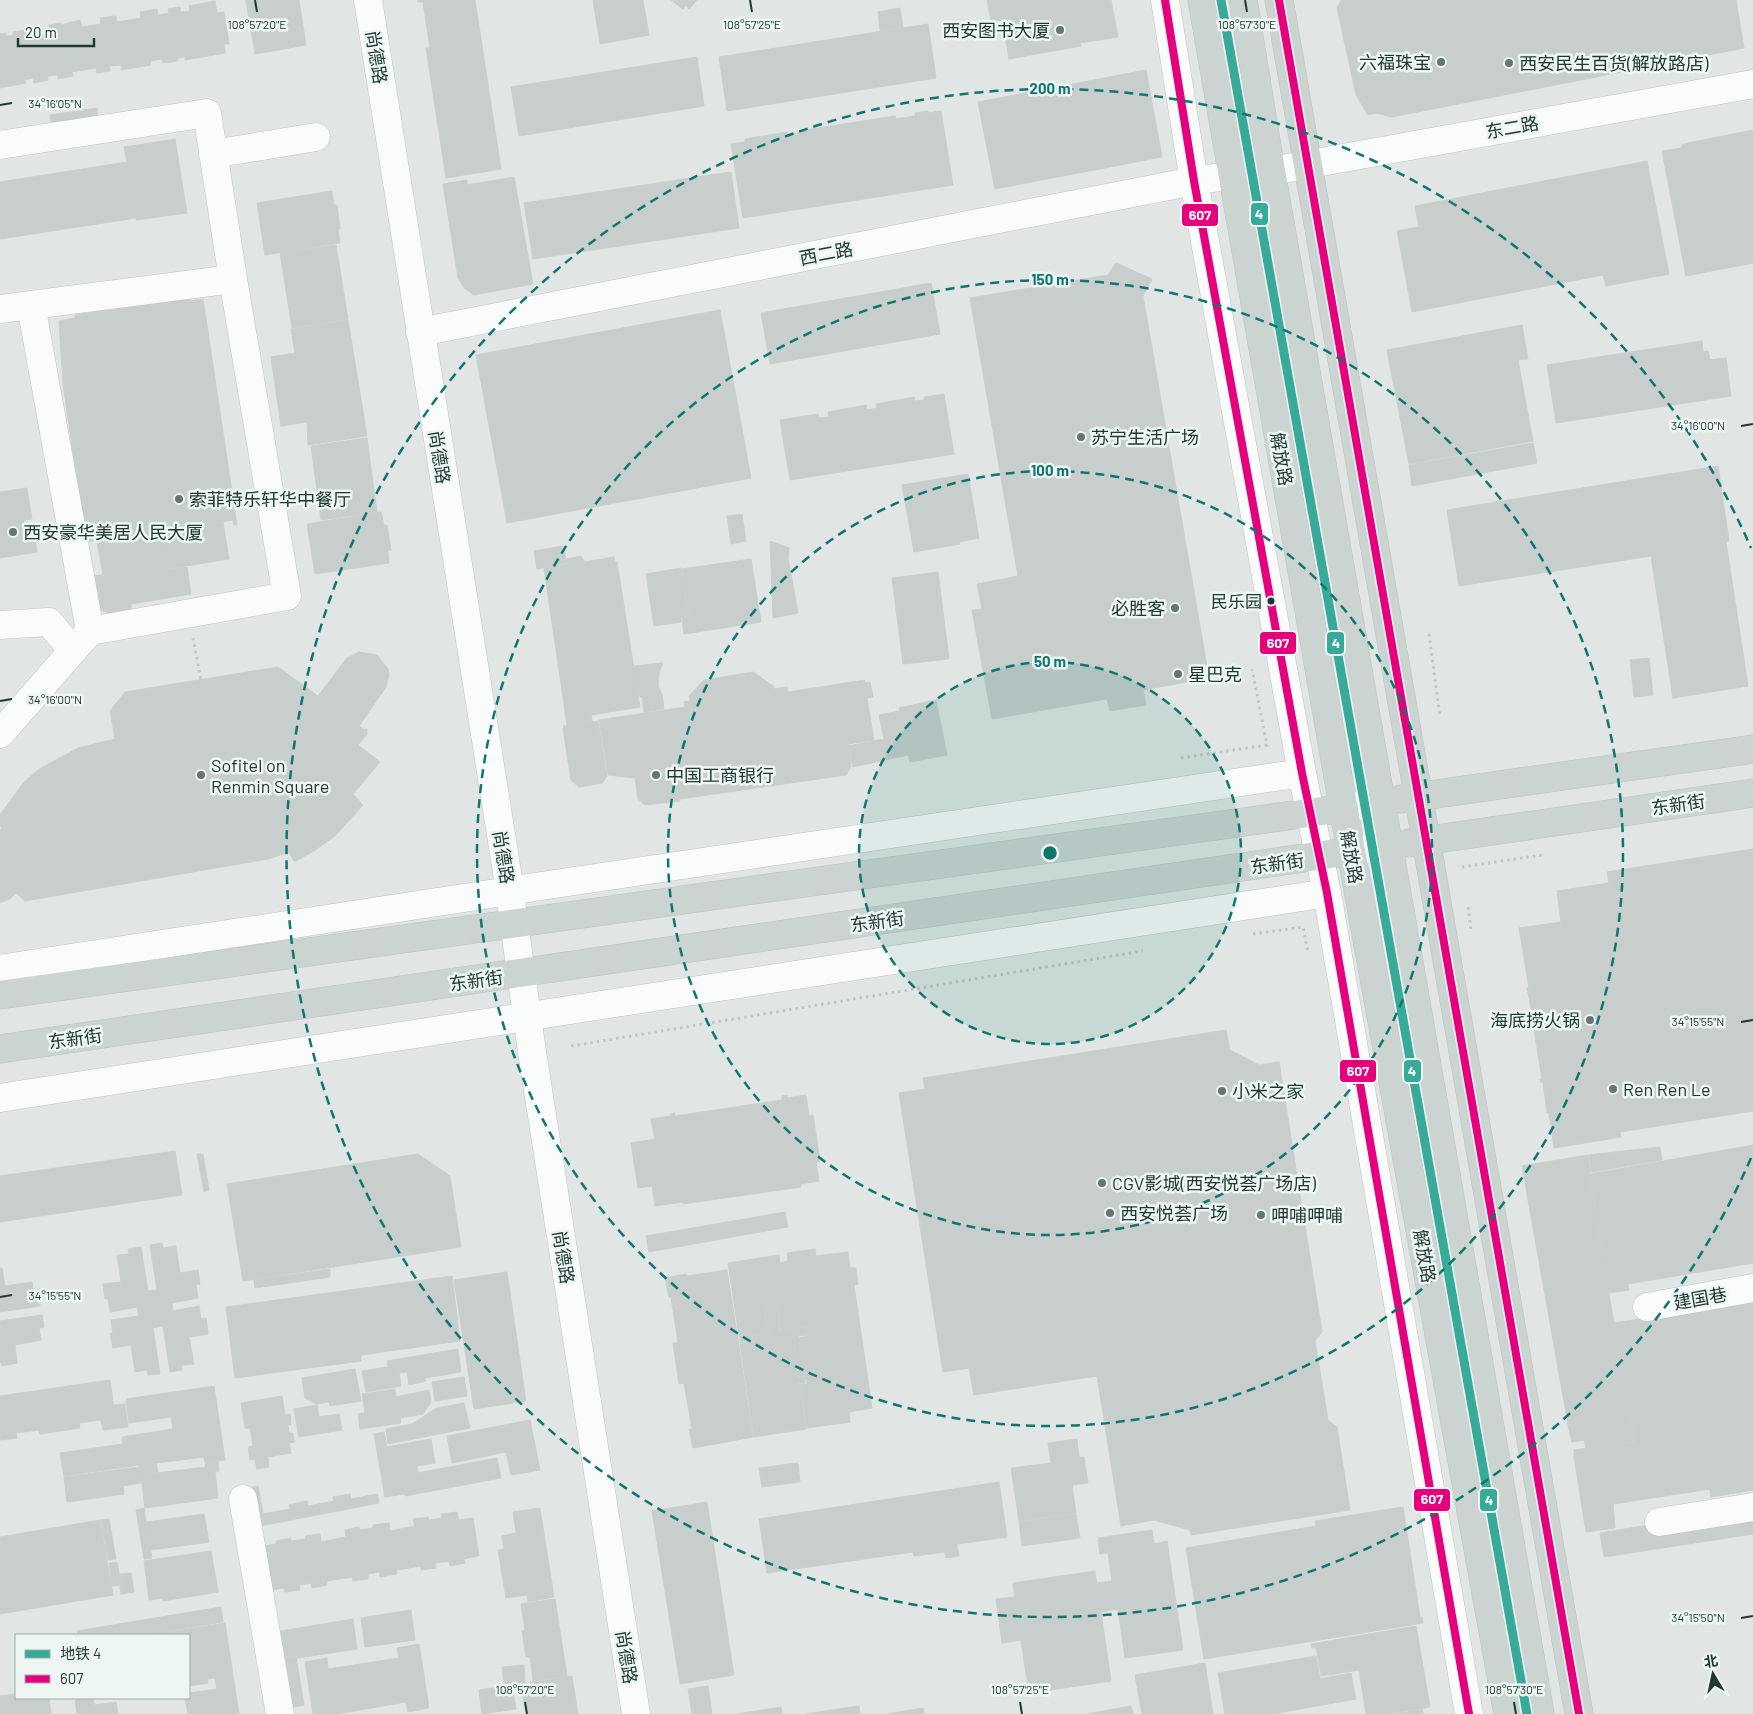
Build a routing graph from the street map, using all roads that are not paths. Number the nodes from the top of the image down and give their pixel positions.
1 (368, 0) edge
2 (1165, 0) edge
3 (1202, 0) edge
4 (1244, 0) edge
5 (1278, 0) edge
6 (1753, 84) edge
7 (316, 137) dead end
8 (0, 145) edge
9 (213, 154) junction
10 (1307, 165) junction
11 (1271, 171) junction
12 (1232, 175) junction
13 (1194, 181) junction
14 (233, 279) junction
15 (31, 305) junction
16 (0, 309) edge
17 (420, 332) junction
18 (0, 625) edge
19 (81, 641) junction
20 (0, 734) edge
21 (1753, 749) edge
22 (1302, 773) junction
23 (1753, 793) edge
24 (1419, 796) junction
25 (1382, 802) junction
26 (1344, 808) junction
27 (1310, 812) junction
28 (1425, 841) junction
29 (1390, 846) junction
30 (1351, 852) junction
31 (1319, 856) junction
32 (510, 891) junction
33 (1327, 893) junction
34 (514, 923) junction
35 (0, 969) edge
36 (521, 973) junction
37 (0, 996) edge
38 (527, 1017) junction
39 (0, 1049) edge
40 (0, 1098) edge
41 (1753, 1288) edge
42 (1647, 1308) dead end
43 (243, 1498) dead end
44 (1753, 1508) edge
45 (1659, 1522) dead end
46 (280, 1714) edge
47 (636, 1714) edge
48 (1469, 1714) edge
49 (1508, 1714) edge
50 (1540, 1714) edge
51 (1579, 1714) edge

1 - 17 street, 尚德路
2 - 13 street
3 - 12 main road, 解放路
4 - 11 main road, 解放路
5 - 10 main road
6 - 10 street, 东二路
7 - 9 street
8 - 9 street
9 - 14 street
10 - 11 street, 东二路
10 - 24 main road
11 - 25 main road, 解放路
12 - 13 street, 西二路
12 - 26 main road, 解放路
13 - 17 street, 西二路
13 - 22 street
14 - 15 street
14 - 19 street
15 - 16 street
15 - 19 street
17 - 32 street, 尚德路
18 - 19 street
19 - 20 street
21 - 24 main road
22 - 27 street
22 - 32 street
23 - 28 main road, 东新街
24 - 25 main road
24 - 28 main road
25 - 26 street
25 - 29 main road, 解放路
26 - 27 main road
26 - 30 main road, 解放路
27 - 31 street
27 - 34 main road
28 - 29 main road, 东新街
28 - 51 main road
29 - 30 street, 东新街
29 - 50 main road, 解放路
30 - 31 main road, 东新街
30 - 49 main road, 解放路
31 - 33 street
31 - 36 main road, 东新街
32 - 34 street, 尚德路
32 - 35 street
33 - 38 street
33 - 48 street
34 - 36 street, 尚德路
34 - 37 main road
36 - 38 street, 尚德路
36 - 39 main road, 东新街
38 - 40 street
38 - 47 street, 尚德路
41 - 42 street, 建国巷
43 - 46 street
44 - 45 street

